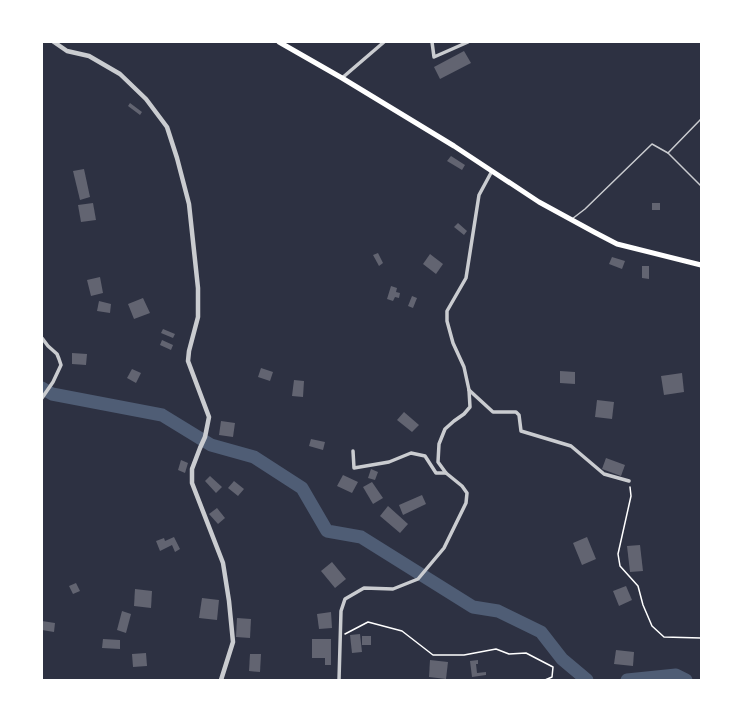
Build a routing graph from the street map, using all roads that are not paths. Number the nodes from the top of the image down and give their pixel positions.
1 (54, 42) edge
2 (279, 42) edge
3 (384, 42) edge
4 (432, 42) edge
5 (468, 42) edge
6 (342, 78) junction
7 (701, 119) edge
8 (698, 122) junction
9 (701, 126) edge
10 (668, 153) junction
11 (492, 171) junction
12 (701, 186) edge
13 (571, 220) junction
14 (701, 265) edge
15 (42, 338) edge
16 (469, 390) junction
17 (43, 397) edge
18 (353, 451) dead end
19 (446, 473) junction
20 (628, 481) road end
21 (221, 680) edge
22 (339, 680) edge

1 - 21 street
2 - 6 main road
3 - 6 street
4 - 5 street
6 - 11 main road
7 - 8 lane
8 - 9 lane
8 - 10 lane
10 - 12 lane
10 - 13 lane
11 - 13 main road
11 - 16 street
13 - 14 main road
15 - 17 street
16 - 19 street
16 - 20 street
18 - 19 street
19 - 22 street

